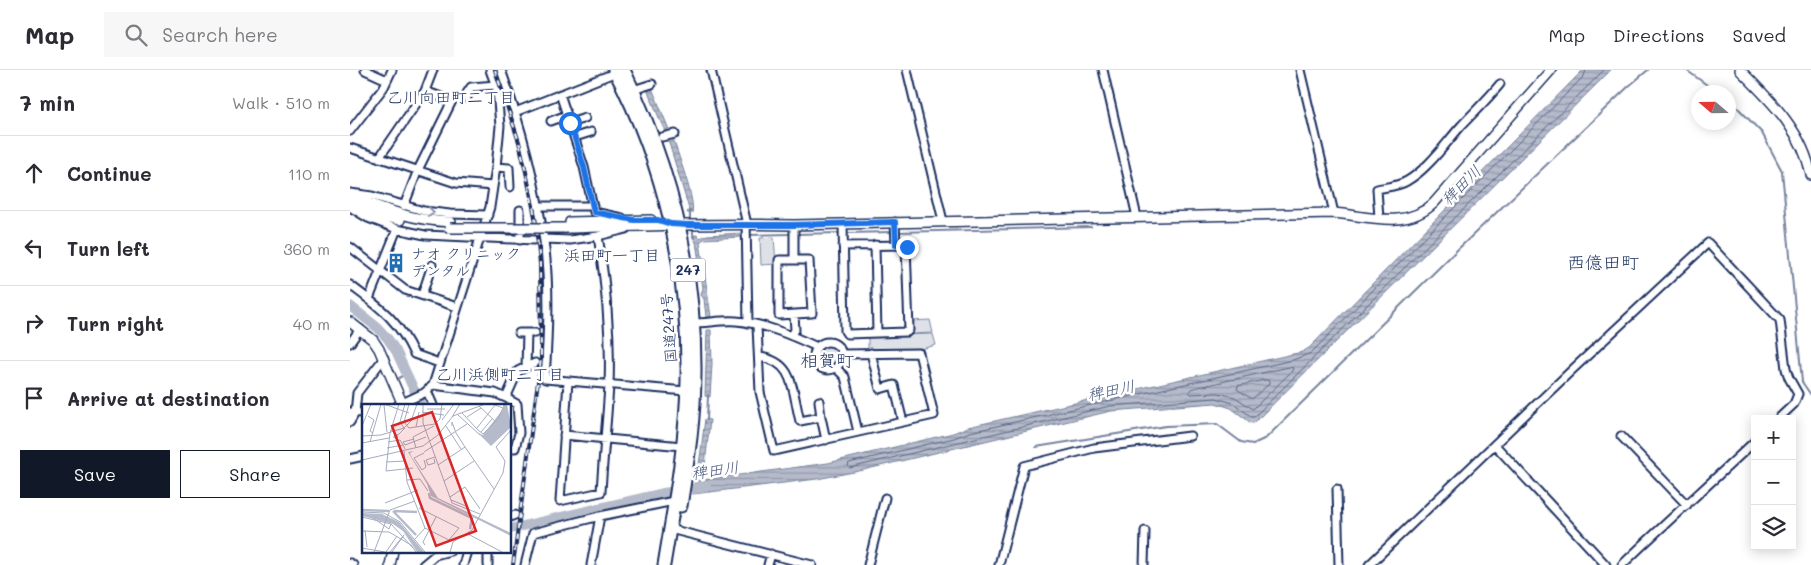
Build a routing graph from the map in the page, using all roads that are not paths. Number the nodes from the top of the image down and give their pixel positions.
1 (365, 70) edge
2 (392, 70) edge
3 (490, 70) edge
4 (501, 70) edge
5 (711, 70) edge
6 (907, 70) edge
7 (1103, 70) edge
8 (1300, 70) edge
9 (1551, 70) edge
10 (1740, 70) edge
11 (430, 71) edge
12 (619, 71) edge
13 (387, 80) junction
14 (652, 84) dead end
15 (1500, 84) dead end
16 (496, 85) junction
17 (638, 88) junction
18 (425, 91) junction
19 (560, 94) junction
20 (467, 98) dead end
21 (515, 112) junction
22 (567, 115) junction
23 (585, 118) dead end
24 (353, 121) edge
25 (551, 121) dead end
26 (570, 123) junction
27 (350, 131) edge
28 (591, 132) dead end
29 (675, 134) dead end
30 (575, 138) junction
31 (658, 138) junction
32 (350, 148) edge
33 (379, 158) junction
34 (496, 167) junction
35 (418, 170) junction
36 (1811, 171) edge
37 (1811, 175) edge
38 (493, 186) junction
39 (510, 187) dead end
40 (350, 194) edge
41 (350, 206) edge
42 (404, 206) junction
43 (538, 206) junction
44 (593, 206) junction
45 (520, 210) dead end
46 (1334, 213) junction
47 (488, 215) junction
48 (1137, 217) junction
49 (1379, 218) junction
50 (943, 221) junction
51 (634, 223) junction
52 (679, 224) junction
53 (450, 225) junction
54 (895, 228) junction
55 (396, 229) junction
56 (843, 230) junction
57 (746, 231) junction
58 (794, 231) junction
59 (598, 236) junction
60 (481, 237) junction
61 (520, 240) junction
62 (534, 240) dead end
63 (544, 240) junction
64 (896, 245) junction
65 (843, 246) junction
66 (875, 246) junction
67 (350, 247) edge
68 (794, 260) junction
69 (432, 265) dead end
70 (380, 270) junction
71 (350, 285) edge
72 (422, 295) junction
73 (370, 300) junction
74 (457, 306) junction
75 (794, 315) junction
76 (350, 322) edge
77 (698, 323) junction
78 (748, 323) junction
79 (758, 326) junction
80 (360, 329) junction
81 (535, 333) dead end
82 (877, 333) junction
83 (792, 335) junction
84 (350, 343) edge
85 (817, 347) junction
86 (872, 352) junction
87 (842, 354) junction
88 (759, 357) junction
89 (384, 358) junction
90 (439, 363) junction
91 (535, 363) dead end
92 (526, 367) junction
93 (836, 368) junction
94 (568, 381) junction
95 (609, 384) junction
96 (433, 385) junction
97 (686, 391) junction
98 (426, 392) junction
99 (506, 398) junction
100 (819, 401) dead end
101 (402, 404) edge
102 (432, 404) edge
103 (353, 413) edge
104 (1782, 415) edge
105 (821, 417) junction
106 (350, 422) edge
107 (903, 422) junction
108 (858, 432) junction
109 (564, 435) junction
110 (1190, 436) dead end
111 (1621, 436) dead end
112 (605, 438) junction
113 (826, 440) junction
114 (1495, 445) junction
115 (1751, 445) edge
116 (682, 446) junction
117 (511, 448) edge
118 (681, 480) junction
119 (1337, 489) dead end
120 (885, 498) dead end
121 (677, 499) junction
122 (1687, 505) junction
123 (600, 516) junction
124 (673, 530) junction
125 (1144, 531) dead end
126 (393, 552) edge
127 (446, 552) edge
128 (467, 552) edge
129 (488, 552) edge
130 (771, 554) junction
131 (390, 565) edge
132 (423, 565) edge
133 (463, 565) edge
134 (488, 565) edge
135 (525, 565) edge
136 (591, 565) edge
137 (664, 565) edge
138 (672, 565) edge
139 (768, 565) edge
140 (812, 565) edge
141 (868, 565) edge
142 (1000, 565) edge
143 (1144, 565) edge
144 (1339, 565) edge
145 (1369, 565) edge
146 (1606, 565) edge
147 (1622, 565) edge

1 - 13 street
2 - 13 street
3 - 16 street
4 - 21 street
5 - 57 street
6 - 50 street
7 - 48 street
8 - 46 street
9 - 49 street
10 - 36 street
11 - 18 street
12 - 17 highway, 国道247号 / 247
12 - 19 street
12 - 52 highway, 国道247号 / 247
13 - 24 street
14 - 17 street
15 - 49 street
16 - 20 street
16 - 34 street
17 - 31 highway, 国道247号 / 247
18 - 33 street
18 - 35 street
19 - 21 street
19 - 22 street
21 - 43 street
22 - 25 street
22 - 26 street
23 - 26 street
24 - 27 street
26 - 30 street
28 - 30 street
29 - 31 street
30 - 44 street
31 - 52 highway, 国道247号 / 247
32 - 33 street
33 - 35 street
34 - 38 street
34 - 39 street
35 - 38 street
35 - 42 street
36 - 37 street
38 - 47 street
40 - 42 street
40 - 53 street
41 - 53 street
41 - 55 street
42 -> 47 street
43 - 44 street
43 - 63 street
44 - 51 street
45 - 61 street
46 - 48 street
46 - 49 street
47 - 60 street
48 - 50 street
50 - 54 street
51 - 52 street
51 - 53 street
51 - 59 street
52 - 57 street
52 - 77 highway, 国道247号 / 247
52 - 97 highway, 国道247号 / 247
54 - 56 street
54 - 64 street
55 - 60 street
55 - 70 street
56 - 58 street
56 - 65 street
57 - 58 street
57 - 78 street
58 - 68 street
59 - 63 street
59 - 95 street
60 - 61 street
60 - 74 street
61 - 62 street
63 - 94 street
64 - 66 street
64 - 82 street
65 - 66 street
65 - 82 street
66 - 82 street
67 - 70 street
68 - 75 street
68 - 75 street
69 - 72 street
70 - 72 street
70 - 73 street
71 - 73 street
72 - 74 street
73 - 90 street
74 - 90 street
75 - 83 street
76 - 80 street
77 - 78 street
77 - 118 highway, 国道247号 / 247
78 - 79 street
79 - 83 street
79 - 88 street
80 - 84 street
80 - 89 street
81 - 92 street
83 - 85 street
85 - 87 street
85 - 93 street
86 - 87 street
86 - 107 street
86 - 107 street
87 - 93 street
88 - 105 street
88 - 113 street
89 - 101 street
89 - 103 street
90 - 96 street
91 - 92 street
92 - 99 street
93 - 108 street
94 - 95 street
94 - 109 street
95 - 97 street
95 - 112 street
96 - 98 street
96 - 99 street
97 - 116 highway, 国道247号 / 247
98 - 101 street
98 - 102 street
99 - 117 street
100 - 105 street
103 - 106 street
104 - 114 street
105 - 113 street
107 - 108 street
108 - 113 street
109 - 112 street
109 - 112 street
110 - 142 street
111 - 122 street
112 - 116 street
114 - 145 street
114 - 146 street
115 - 122 street
116 - 118 highway, 国道247号 / 247
118 - 121 highway, 国道247号 / 247
119 - 144 street
120 - 141 street
121 - 123 street
121 - 124 highway, 国道247号 / 247
122 - 147 street
123 - 135 street
123 - 136 street
124 - 130 street
124 - 137 highway, 国道247号 / 247
124 - 138 highway, 国道247号 / 247
125 - 143 street
126 - 131 street
127 - 132 street
128 - 133 street
129 - 134 street
130 - 139 street
130 - 140 street

